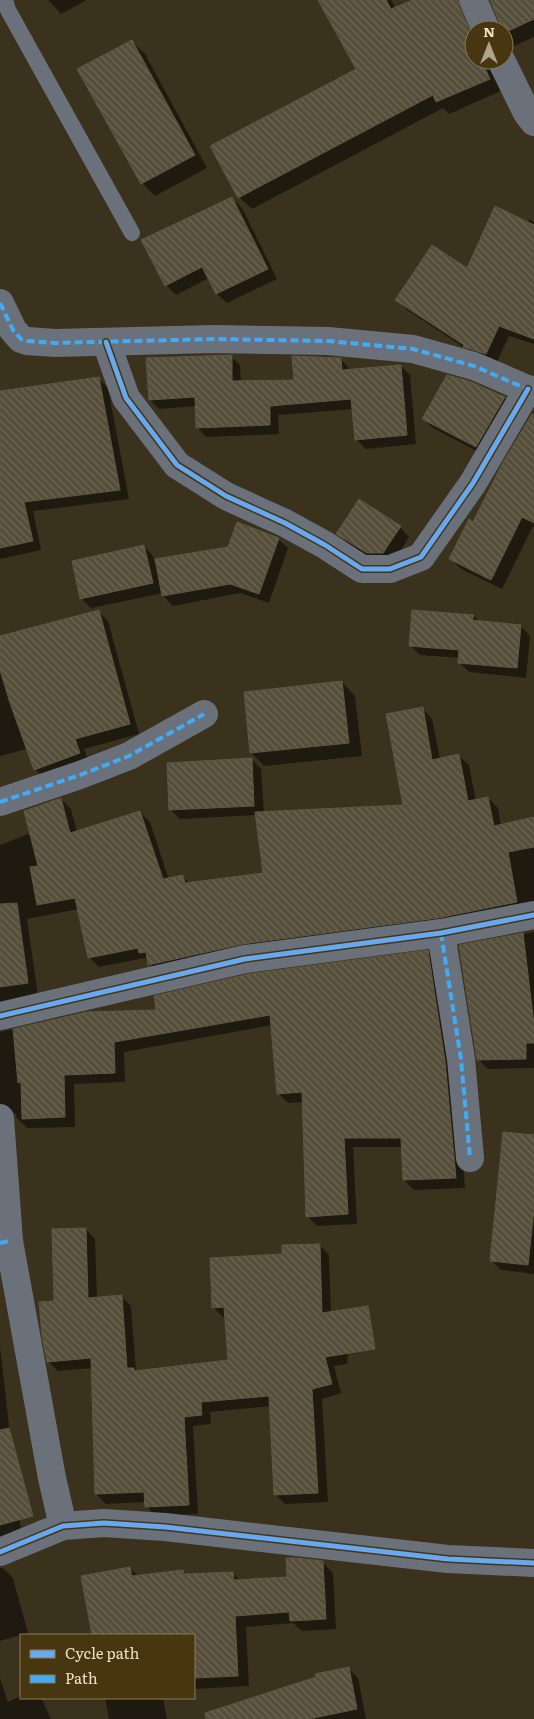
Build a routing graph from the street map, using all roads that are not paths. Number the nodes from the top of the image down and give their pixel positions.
1 (5, 0) edge
2 (473, 0) edge
3 (482, 20) edge
4 (506, 70) edge
5 (534, 122) edge
6 (132, 233) dead end
7 (0, 303) edge
8 (106, 342) junction
9 (531, 391) edge
10 (204, 714) dead end
11 (0, 802) edge
12 (534, 915) edge
13 (441, 934) junction
14 (0, 1016) edge
15 (0, 1118) edge
16 (470, 1158) dead end
17 (4, 1242) edge
18 (63, 1526) junction
19 (0, 1552) edge
20 (534, 1563) edge

1 - 6 lane
2 - 3 street
4 - 5 street
7 - 8 street
8 - 9 street
8 - 9 street
10 - 11 street
12 - 13 street
13 - 14 street
13 - 16 street
15 - 17 street
17 - 18 street
18 - 19 street
18 - 20 street

